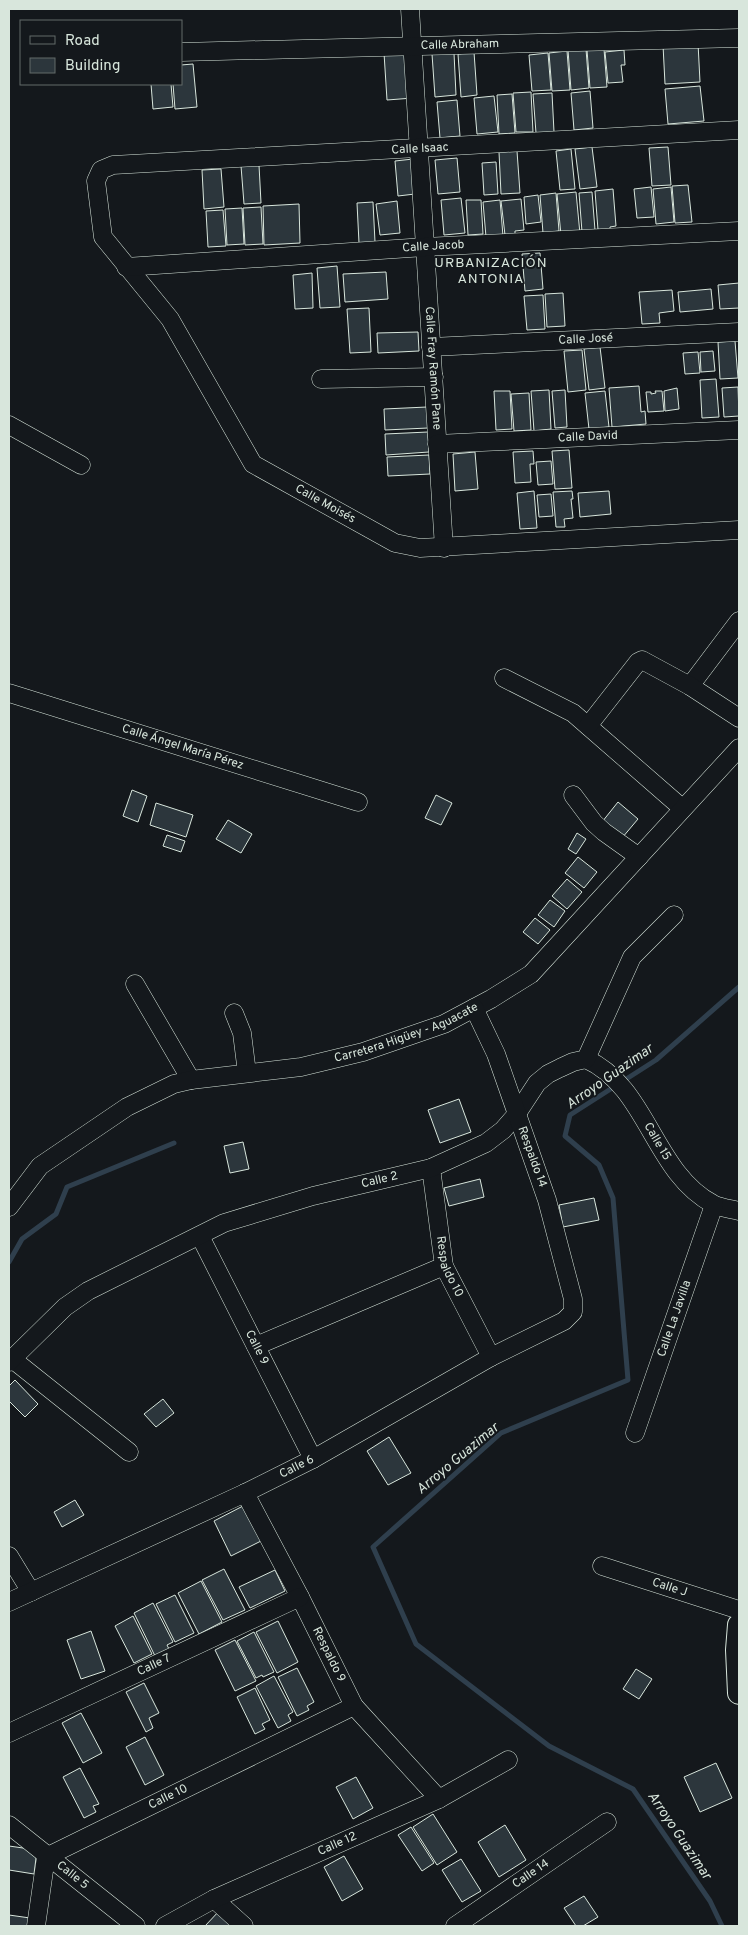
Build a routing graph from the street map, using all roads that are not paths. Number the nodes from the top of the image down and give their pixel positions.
1 (410, 9) edge
2 (739, 38) edge
3 (412, 47) junction
4 (182, 52) edge
5 (739, 130) edge
6 (418, 149) junction
7 (101, 170) joint
8 (739, 231) edge
9 (425, 247) junction
10 (126, 267) junction
11 (739, 332) edge
12 (431, 347) junction
13 (434, 377) junction
14 (321, 379) dead end
15 (9, 425) edge
16 (739, 430) edge
17 (437, 444) junction
18 (81, 465) dead end
19 (739, 530) edge
20 (444, 548) junction
21 (739, 621) edge
22 (504, 678) dead end
23 (690, 686) junction
24 (9, 693) edge
25 (739, 718) edge
26 (588, 726) junction
27 (739, 748) edge
28 (573, 795) dead end
29 (358, 802) dead end
30 (682, 808) junction
31 (639, 857) junction
32 (674, 915) dead end
33 (135, 984) dead end
34 (474, 1008) junction
35 (234, 1013) dead end
36 (586, 1060) junction
37 (247, 1072) junction
38 (191, 1080) junction
39 (516, 1114) junction
40 (431, 1168) junction
41 (714, 1205) junction
42 (9, 1207) edge
43 (739, 1211) edge
44 (200, 1236) junction
45 (444, 1266) junction
46 (573, 1312) joint
47 (256, 1346) junction
48 (491, 1357) junction
49 (10, 1360) edge
50 (635, 1433) dead end
51 (129, 1452) dead end
52 (313, 1459) junction
53 (245, 1493) junction
54 (9, 1556) edge
55 (602, 1566) dead end
56 (31, 1592) junction
57 (300, 1597) junction
58 (9, 1602) edge
59 (739, 1610) edge
60 (739, 1625) edge
61 (738, 1651) edge
62 (739, 1693) edge
63 (354, 1706) junction
64 (9, 1733) edge
65 (508, 1760) dead end
66 (439, 1799) junction
67 (607, 1822) dead end
68 (9, 1826) edge
69 (46, 1857) junction
70 (214, 1899) junction
71 (36, 1926) edge
72 (136, 1926) edge
73 (165, 1926) edge
74 (244, 1926) edge
75 (455, 1926) edge

1 - 3 street, Calle Fray Ramón Pane
2 - 3 street, Calle Abraham
3 - 4 street, Calle Abraham
3 - 6 street, Calle Fray Ramón Pane
5 - 6 street, Calle Isaac
6 - 7 street, Calle Isaac
6 - 9 street, Calle Fray Ramón Pane
7 - 10 street, Calle Moisés
8 - 9 street, Calle Jacob
9 - 10 street, Calle Jacob
9 - 12 street, Calle Fray Ramón Pane
10 - 20 street, Calle Moisés
11 - 12 street, Calle José
12 - 13 street, Calle Fray Ramón Pane
13 - 14 street
13 - 17 street, Calle Fray Ramón Pane
15 - 18 street
16 - 17 street, Calle David
17 - 20 street, Calle Fray Ramón Pane
19 - 20 street, Calle Moisés
21 - 23 street
22 - 26 street
23 - 25 street
23 - 26 street
24 - 29 street, Calle Ángel María Pérez
26 - 30 street
27 - 30 street, Carretera Higüey - Aguacate
28 - 31 street
30 - 31 street, Carretera Higüey - Aguacate
31 - 34 street, Carretera Higüey - Aguacate
32 - 36 street
33 - 38 street
34 - 37 street, Carretera Higüey - Aguacate
34 - 39 street, Respaldo 14
35 - 37 street
36 - 39 street, Calle 2
36 - 41 street, Calle 15
37 - 38 street, Carretera Higüey - Aguacate
38 - 42 street, Carretera Higüey - Aguacate
39 - 40 street, Calle 2
39 - 46 street, Respaldo 14
40 - 44 street, Calle 2
40 - 45 street, Respaldo 10
41 - 43 street, Calle 15
41 - 50 street, Calle La Javilla
44 - 47 street, Calle 9
44 - 49 street, Calle 2
45 - 47 street
45 - 48 street, Respaldo 10
46 - 48 street, Calle 6
47 - 52 street, Calle 9
48 - 52 street, Calle 6
49 - 51 street
52 - 53 street, Calle 6
53 - 56 street, Calle 6
53 - 57 street, Respaldo 9
54 - 56 street
55 - 59 street, Calle J
56 - 58 street, Calle 6
57 - 63 street, Respaldo 9
57 - 64 street, Calle 7
60 - 61 main road
61 - 62 main road
63 - 66 street, Respaldo 9
63 - 69 street, Calle 10
65 - 66 street, Calle 12
66 - 70 street, Calle 12
67 - 75 street, Calle 14
68 - 69 street, Calle 5
69 - 71 street
69 - 72 street, Calle 5
70 - 73 street, Calle 12
70 - 74 street

